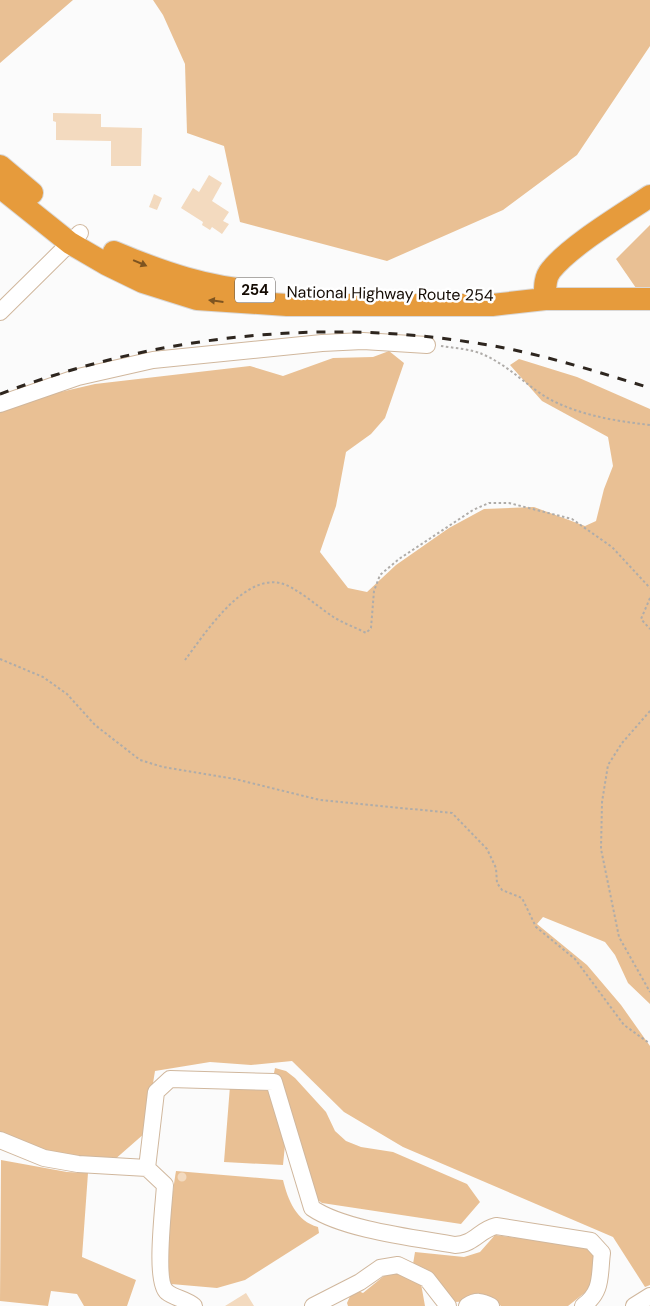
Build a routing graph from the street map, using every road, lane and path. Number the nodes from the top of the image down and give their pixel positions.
1 (0, 166) edge
2 (0, 186) edge
3 (650, 196) edge
4 (75, 238) junction
5 (545, 299) junction
6 (650, 299) edge
7 (0, 312) edge
8 (427, 345) joint
9 (0, 404) edge
10 (650, 425) edge
11 (650, 588) edge
12 (650, 598) edge
13 (650, 629) edge
14 (0, 659) edge
15 (185, 660) dead end
16 (650, 711) edge
17 (650, 992) edge
18 (650, 1043) edge
19 (0, 1140) edge
20 (147, 1168) junction
21 (650, 1296) edge
22 (194, 1306) edge
23 (313, 1306) edge
24 (448, 1306) edge
25 (467, 1306) edge
26 (491, 1306) edge
27 (583, 1306) edge
28 (634, 1306) edge

1 - 4 highway, National Highway Route 254 / 254
2 - 4 highway, National Highway Route 254 / 254
3 - 5 highway
4 - 5 highway, National Highway Route 254 / 254
4 - 7 street
5 - 6 highway, 254
8 - 9 street
8 - 10 path
11 - 15 path
12 - 13 path
14 - 18 path
16 - 17 path
19 - 20 street
20 - 22 street
20 - 27 street
21 - 28 street
23 - 24 street
25 - 26 street

